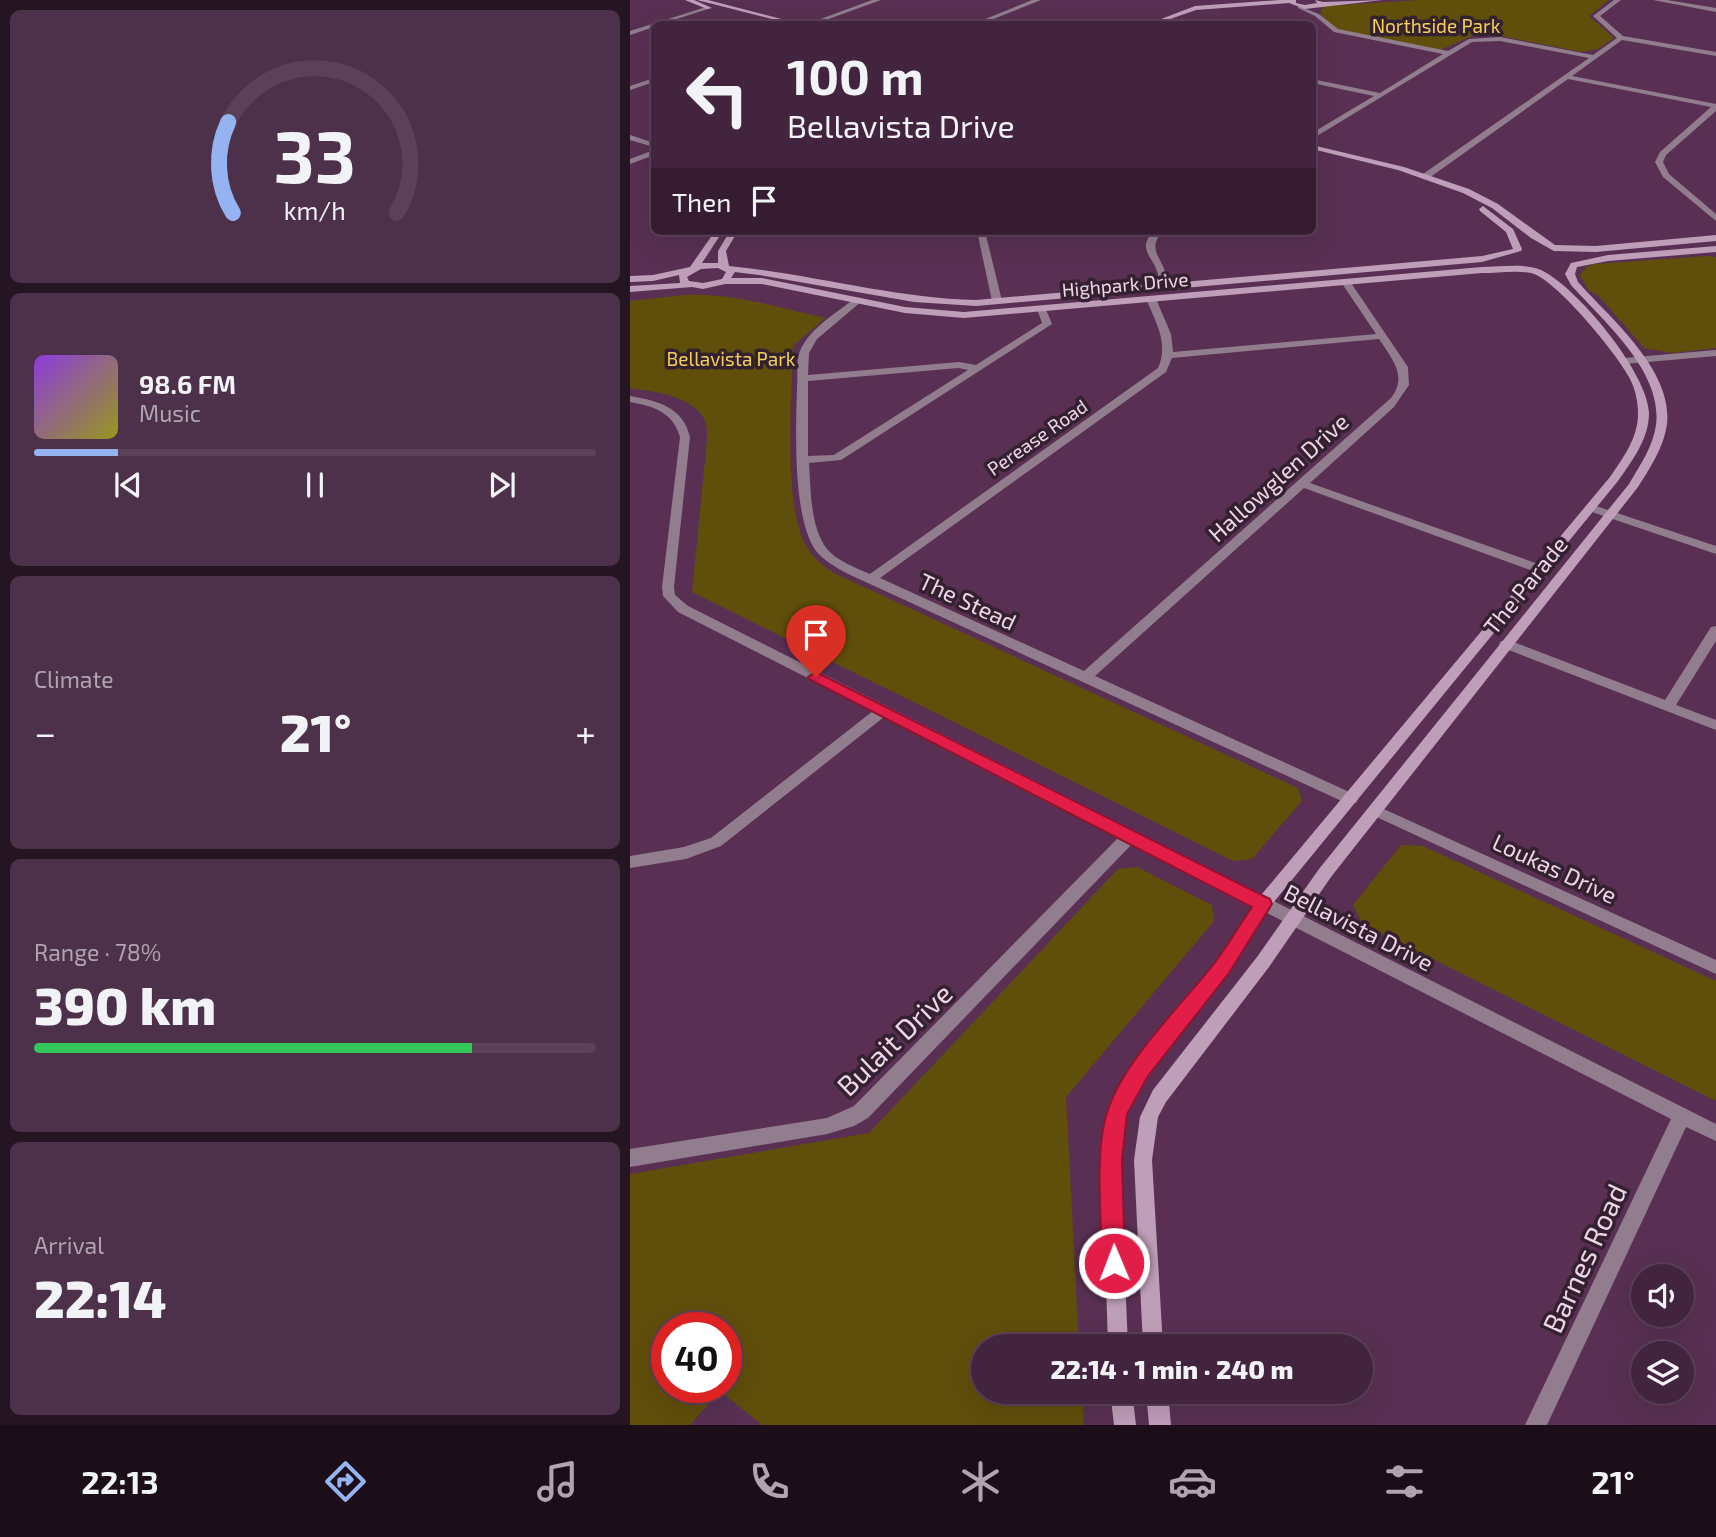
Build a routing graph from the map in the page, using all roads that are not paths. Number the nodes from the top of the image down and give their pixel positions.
1 (688, 0) edge
2 (700, 0) edge
3 (878, 0) edge
4 (1038, 0) edge
5 (1380, 0) edge
6 (1618, 0) edge
7 (1656, 0) edge
8 (1295, 3) edge
9 (1319, 3) edge
10 (708, 8) junction
11 (1716, 10) edge
12 (1317, 15) junction
13 (667, 21) edge
14 (766, 21) edge
15 (786, 21) edge
16 (818, 21) edge
17 (984, 21) edge
18 (1159, 21) edge
19 (1175, 21) edge
20 (651, 26) edge
21 (630, 33) edge
22 (1621, 38) junction
23 (1448, 54) junction
24 (1716, 54) edge
25 (1595, 57) junction
26 (1568, 77) junction
27 (651, 81) edge
28 (1316, 81) edge
29 (630, 88) edge
30 (1380, 95) junction
31 (1716, 106) edge
32 (1316, 135) edge
33 (630, 137) edge
34 (651, 144) edge
35 (1316, 148) edge
36 (651, 153) edge
37 (1316, 154) edge
38 (630, 162) edge
39 (1426, 176) junction
40 (1716, 218) edge
41 (716, 235) edge
42 (732, 235) edge
43 (982, 235) edge
44 (1154, 235) edge
45 (1716, 238) edge
46 (1553, 247) junction
47 (1716, 249) edge
48 (1516, 250) junction
49 (1574, 265) junction
50 (726, 267) junction
51 (691, 269) junction
52 (1534, 271) junction
53 (630, 279) edge
54 (725, 281) junction
55 (1346, 282) junction
56 (689, 285) junction
57 (1160, 287) junction
58 (630, 289) edge
59 (1152, 299) junction
60 (857, 301) junction
61 (997, 301) junction
62 (1042, 309) junction
63 (1383, 336) junction
64 (1716, 353) edge
65 (1169, 355) junction
66 (1644, 360) junction
67 (1625, 361) junction
68 (976, 368) junction
69 (804, 378) junction
70 (630, 399) edge
71 (804, 460) junction
72 (1303, 484) junction
73 (1590, 508) junction
74 (1609, 515) junction
75 (1716, 550) edge
76 (1540, 569) junction
77 (871, 579) junction
78 (1716, 630) edge
79 (1506, 644) junction
80 (1085, 678) junction
81 (1668, 707) junction
82 (883, 710) junction
83 (1716, 726) edge
84 (1351, 799) junction
85 (1375, 810) junction
86 (1129, 836) junction
87 (630, 862) edge
88 (1263, 904) junction
89 (1294, 919) junction
90 (1716, 967) edge
91 (1682, 1116) junction
92 (1716, 1133) edge
93 (630, 1158) edge
94 (1118, 1334) edge
95 (1152, 1334) edge
96 (1123, 1404) edge
97 (1158, 1404) edge
98 (1125, 1425) edge
99 (1160, 1425) edge
100 (1536, 1425) edge

1 - 10 street
2 - 15 street
3 - 16 street
4 - 17 street
5 - 9 street
6 - 22 street
7 - 11 street
8 - 9 street
8 - 12 street
8 - 18 street
8 - 19 street
9 - 12 street
10 - 13 street
10 - 14 street
12 - 23 street
20 - 21 street
22 - 24 street
22 - 25 street
23 - 25 street
23 - 30 street
25 - 26 street
26 - 31 street
26 - 39 street
27 - 29 street
28 - 30 street
30 - 32 street
31 - 40 street
33 - 34 street
35 - 39 street
36 - 38 street
37 - 48 street
39 - 46 street
41 - 51 street
42 - 50 street
43 - 61 street
44 - 57 street
45 - 46 street, Highpark Drive
46 - 48 street, Highpark Drive
46 - 49 street
47 - 49 street, Highpark Drive
48 - 52 street, The Parade
48 - 57 street, Highpark Drive
49 - 52 street, Highpark Drive
49 - 66 street, The Parade
50 - 51 street, Highpark Drive
50 - 54 street
50 - 61 street, Highpark Drive
51 - 53 street
51 - 56 street
52 - 55 street, Highpark Drive
52 - 67 street, The Parade
54 - 56 street, Highpark Drive
54 - 60 street, Highpark Drive
55 - 59 street, Highpark Drive
55 - 63 street, Hallowglen Drive
56 - 58 street
57 - 61 street, Highpark Drive
59 - 62 street, Highpark Drive
59 - 65 street
60 - 62 street, Highpark Drive
60 - 69 street, The Stead
62 - 68 street
63 - 65 street
63 - 72 street, Hallowglen Drive
64 - 66 street
65 - 77 street, Perease Road
66 - 67 street
66 - 74 street, The Parade
67 - 73 street, The Parade
68 - 69 street
68 - 71 street
69 - 71 street, The Stead
70 - 82 street, Bellavista Drive
71 - 77 street, The Stead
72 - 76 street
72 - 80 street, Hallowglen Drive
73 - 74 street
73 - 76 street, The Parade
74 - 75 street
74 - 79 street, The Parade
76 - 84 street, The Parade
77 - 80 street, The Stead
78 - 81 street
79 - 81 street
79 - 85 street, The Parade
80 - 84 street, The Stead
81 - 83 street
82 - 86 street, Bellavista Drive
82 - 87 street
84 - 88 street, The Parade
85 - 89 street, The Parade
85 - 90 street, Loukas Drive
86 - 88 street, Bellavista Drive
86 - 93 street, Bulait Drive
88 - 89 street, Bellavista Drive
88 - 94 street, The Parade
89 - 91 street, Bellavista Drive
89 - 95 street, The Parade
91 - 92 street, Bellavista Drive
91 - 100 street, Barnes Road
96 - 98 street
97 - 99 street

